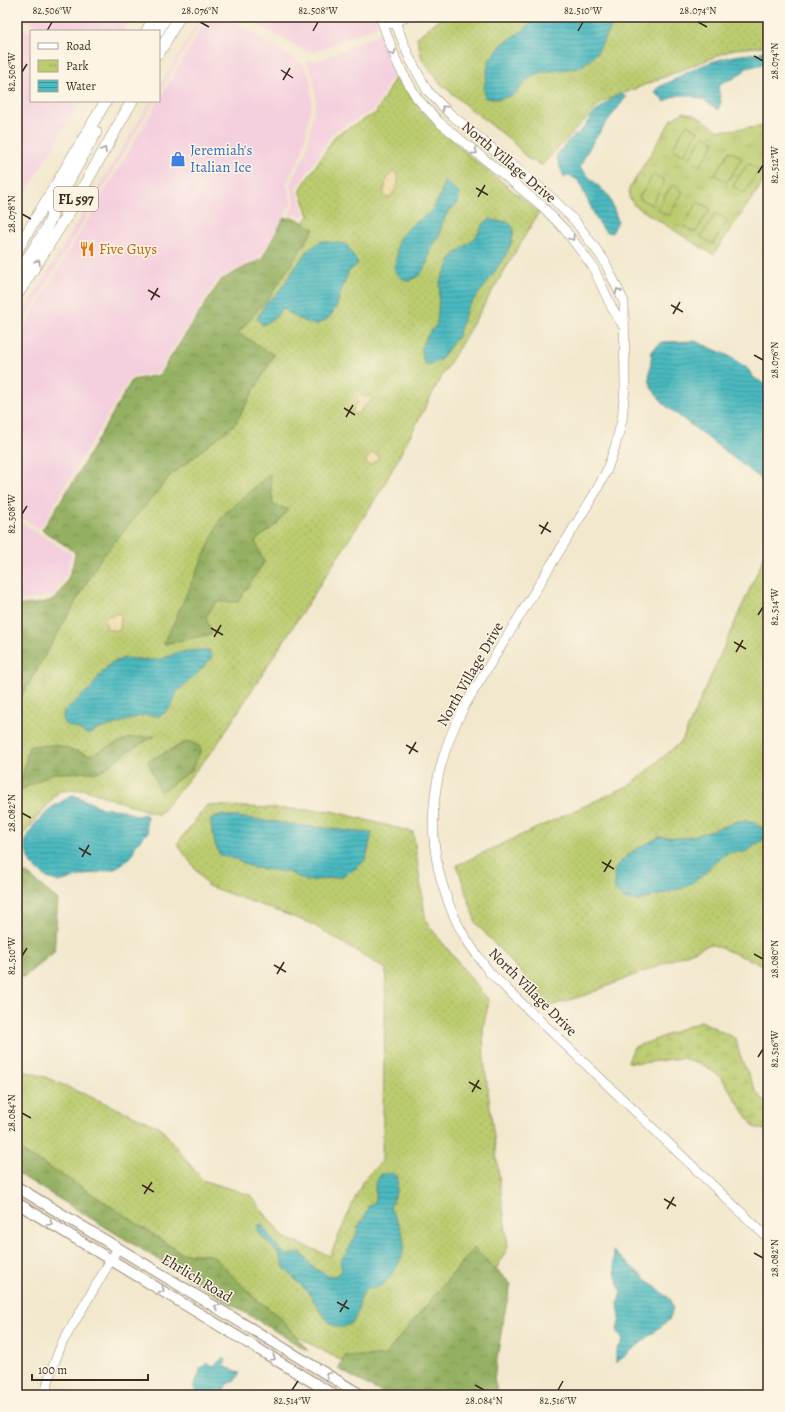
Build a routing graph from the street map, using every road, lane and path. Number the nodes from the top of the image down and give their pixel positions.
1 (154, 17) edge
2 (166, 17) edge
3 (179, 17) edge
4 (380, 17) edge
5 (406, 17) edge
6 (394, 19) edge
7 (384, 27) junction
8 (147, 30) edge
9 (159, 30) edge
10 (160, 51) edge
11 (105, 102) edge
12 (111, 102) edge
13 (131, 102) edge
14 (49, 196) junction
15 (66, 216) junction
16 (17, 250) edge
17 (17, 284) edge
18 (17, 295) edge
19 (624, 328) junction
20 (17, 1186) edge
21 (17, 1202) edge
22 (768, 1238) edge
23 (118, 1248) junction
24 (111, 1259) junction
25 (46, 1395) edge
26 (334, 1395) edge
27 (361, 1395) edge

1 - 8 main road
2 - 9 main road
3 - 10 main road
4 - 7 street, North Village Drive
5 - 6 street
6 - 7 street
19 -> 6 street, North Village Drive
7 -> 19 street, North Village Drive
11 - 14 main road, FL 597
12 - 15 main road
15 -> 13 main road, FL 597
14 - 16 main road, FL 597
14 - 17 main road
18 -> 15 main road, FL 597
19 - 22 street, North Village Drive
20 - 23 main road, Ehrlich Road
21 -> 24 main road, Ehrlich Road
23 - 24 street
27 -> 23 main road, Ehrlich Road
24 - 25 street
24 -> 26 main road, Ehrlich Road

